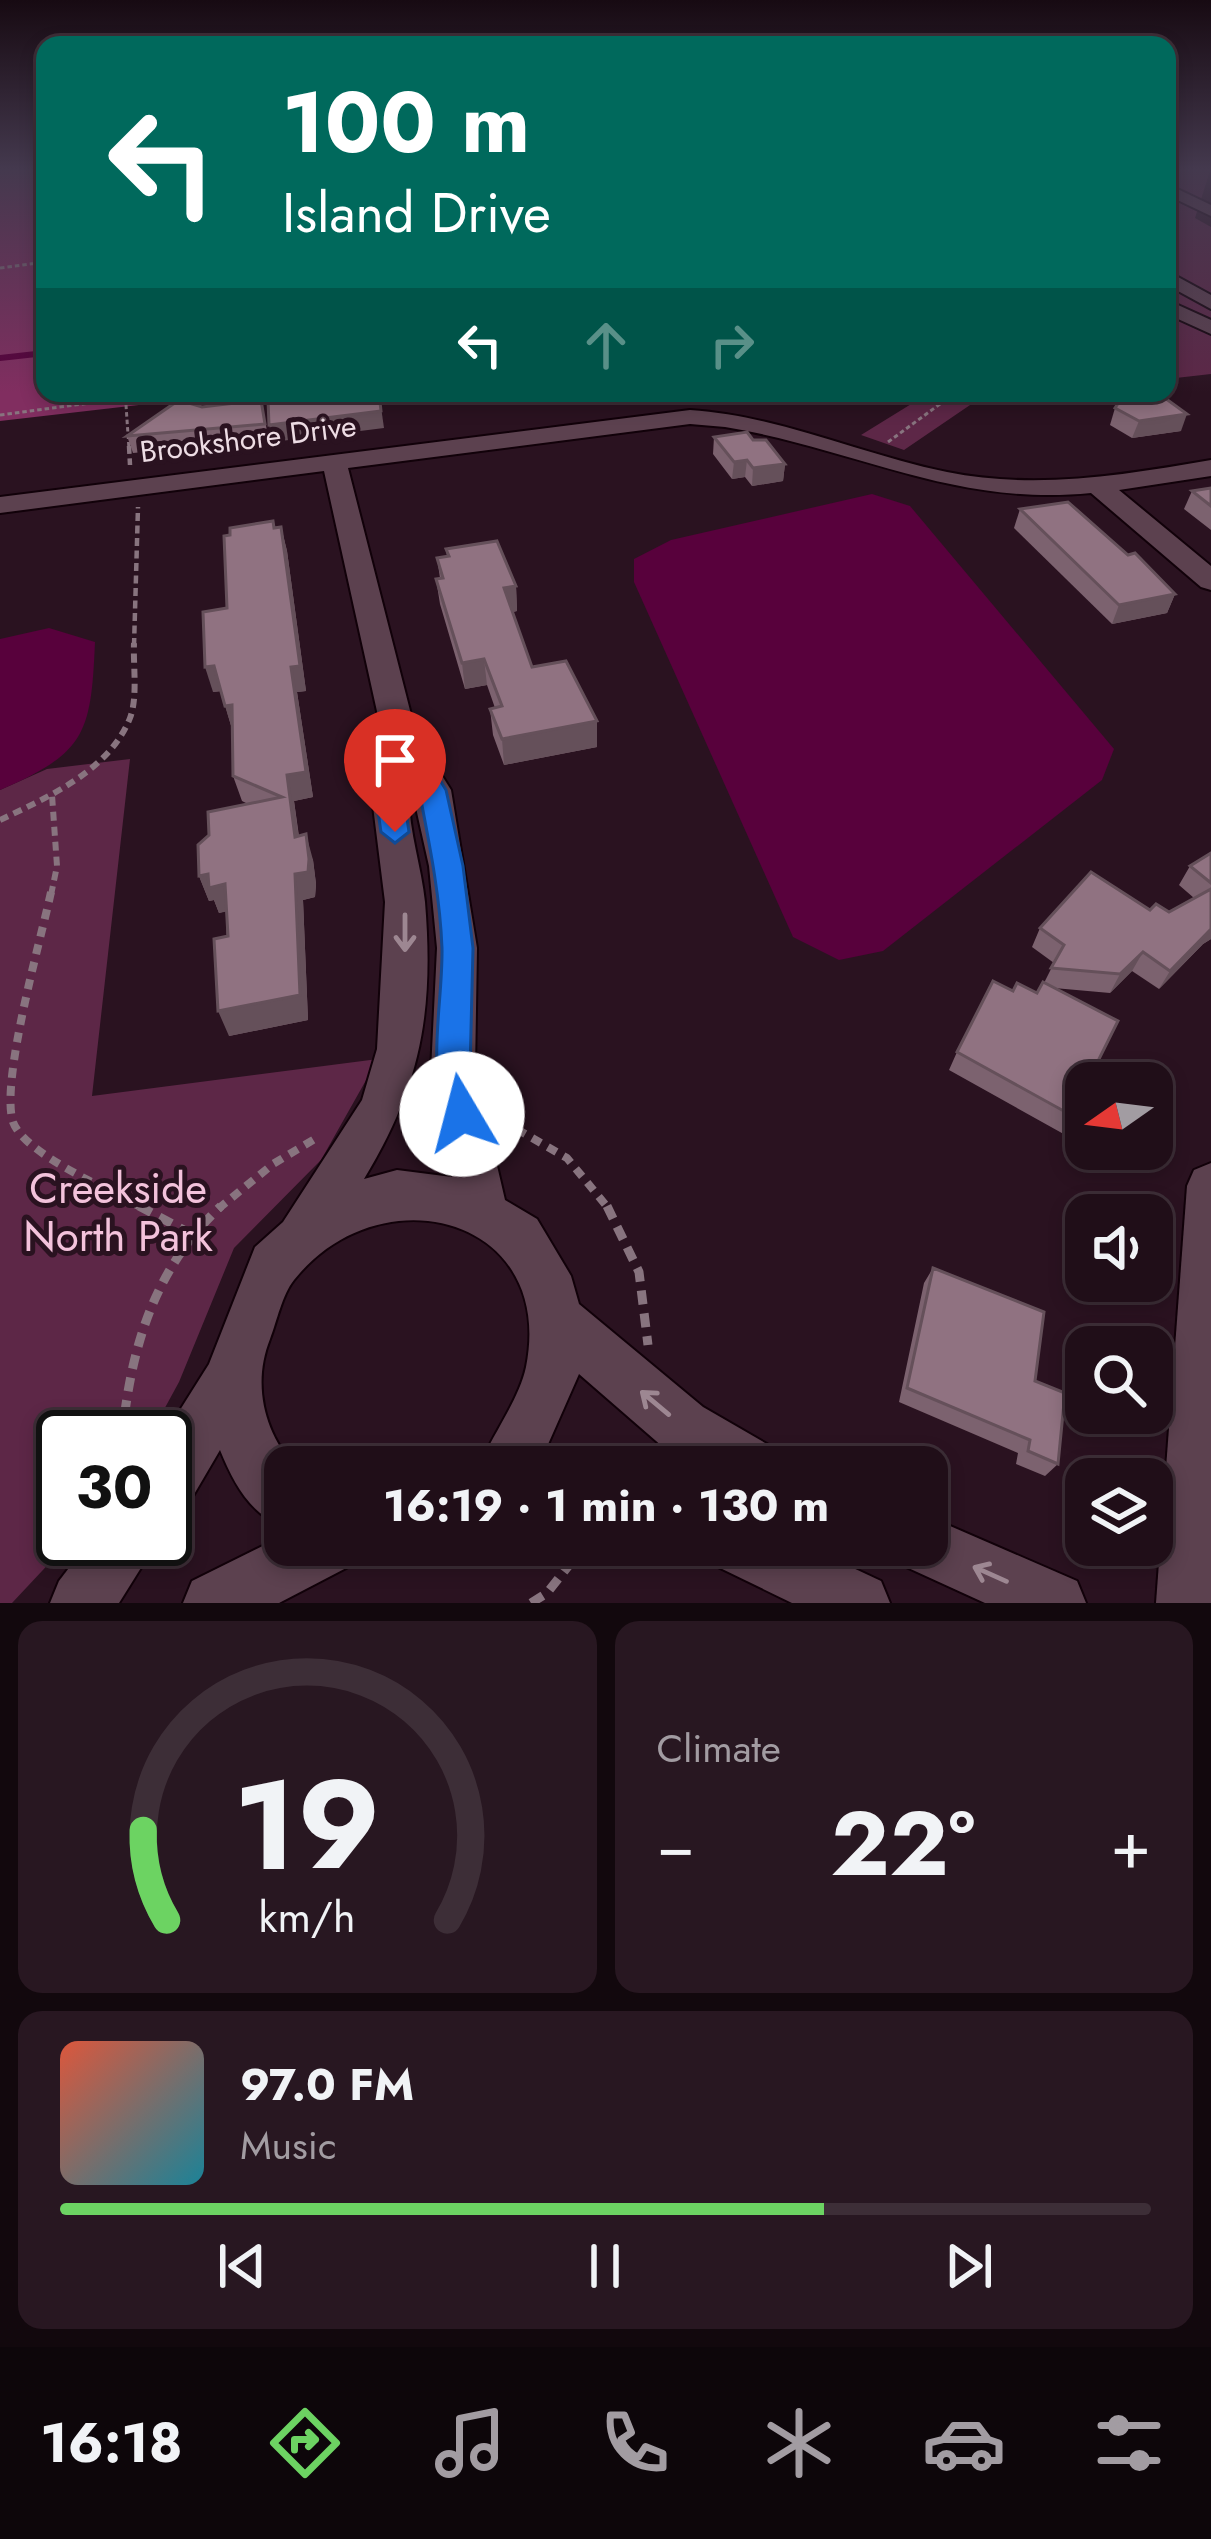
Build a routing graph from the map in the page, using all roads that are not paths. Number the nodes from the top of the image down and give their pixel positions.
1 (1202, 271) dead end
2 (1176, 274) edge
3 (1176, 281) edge
4 (1211, 303) edge
5 (1176, 310) edge
6 (1211, 328) edge
7 (334, 462) junction
8 (1211, 469) edge
9 (1100, 487) junction
10 (0, 505) edge
11 (1211, 581) edge
12 (399, 734) junction
13 (1211, 1186) edge
14 (482, 1205) junction
15 (303, 1233) junction
16 (557, 1320) junction
17 (233, 1376) junction
18 (192, 1443) edge
19 (522, 1446) edge
20 (716, 1446) edge
21 (264, 1480) edge
22 (948, 1555) edge
23 (109, 1566) edge
24 (287, 1566) edge
25 (782, 1566) edge
26 (81, 1603) edge
27 (214, 1603) edge
28 (860, 1603) edge
29 (1055, 1603) edge
30 (1187, 1603) edge

1 - 2 street
3 - 4 street
5 - 6 street
7 - 9 street, Brookshore Drive
7 - 10 street, Brookshore Drive
7 - 12 street
8 - 9 street, Brookshore Drive
9 - 11 street
12 - 14 street
12 -> 15 street
13 - 30 street
14 - 15 street
14 - 16 street
15 - 17 street
16 - 19 street
20 -> 16 street
17 - 18 street
17 - 21 street
29 -> 22 street
23 - 26 street
24 - 27 street
25 - 28 street

